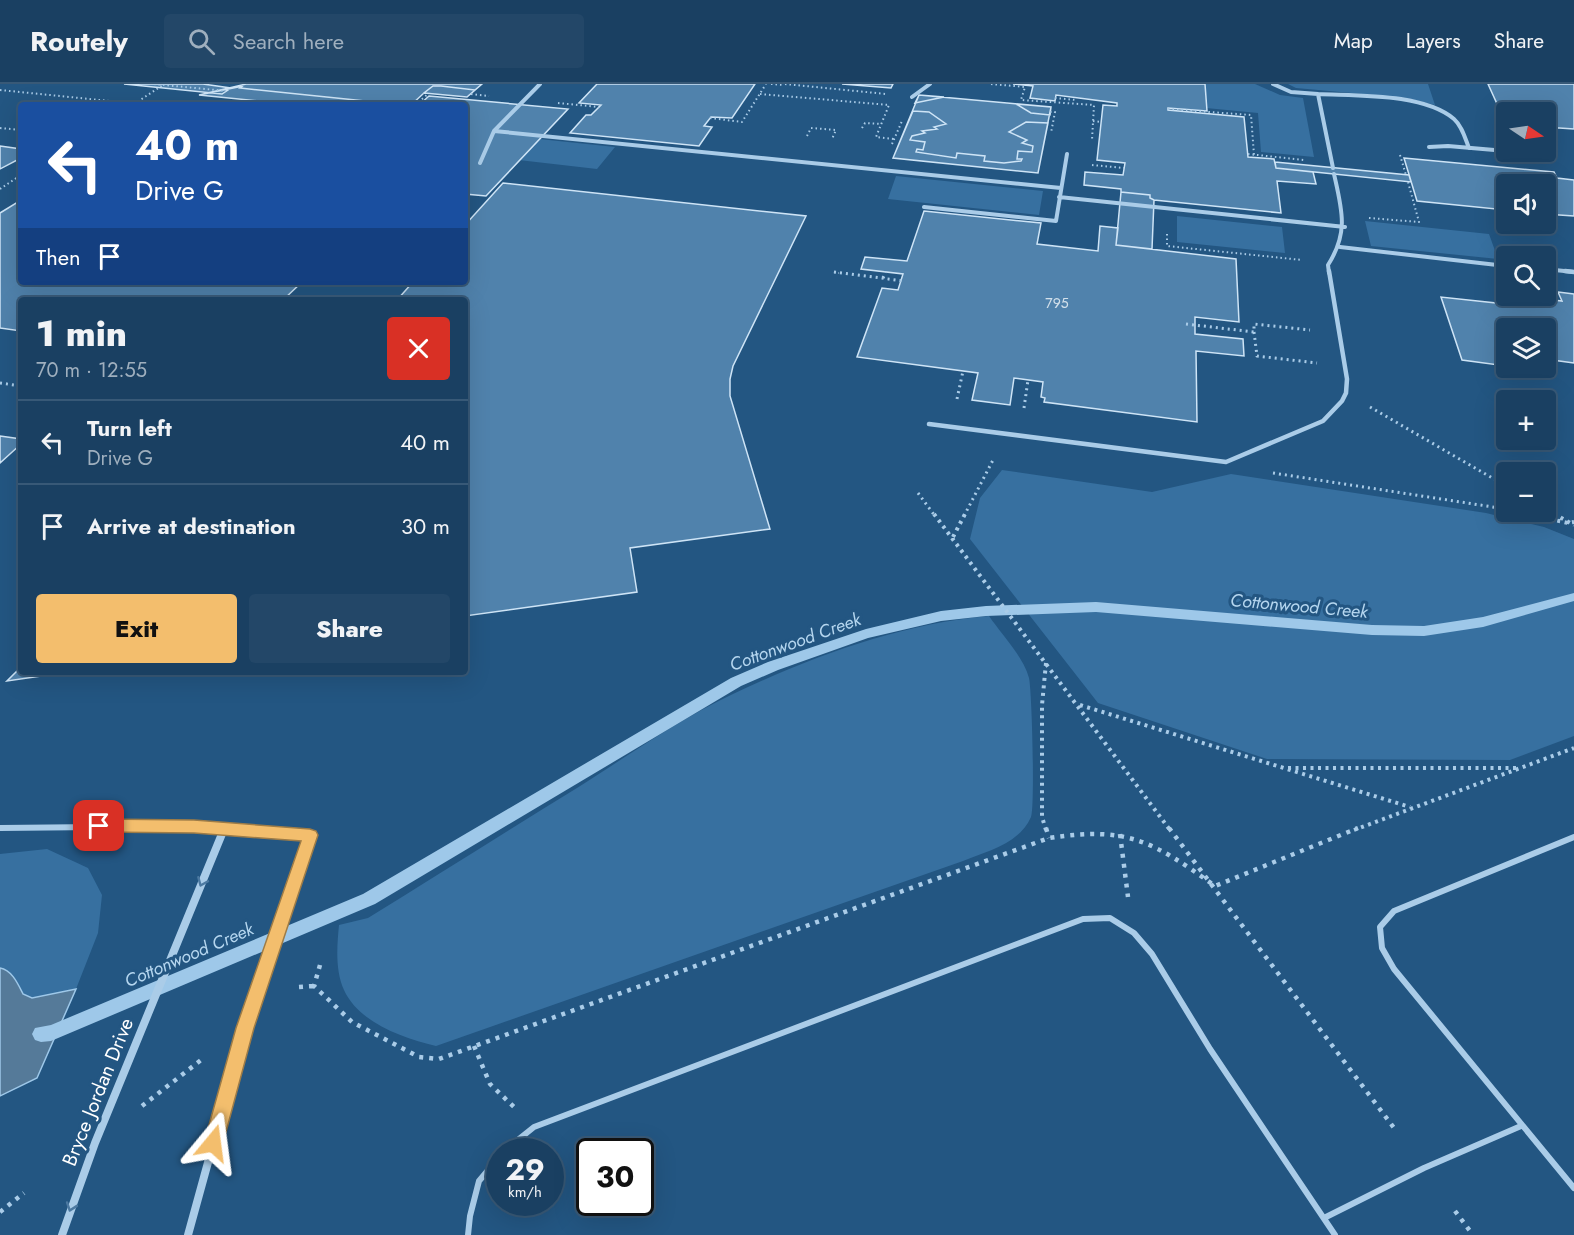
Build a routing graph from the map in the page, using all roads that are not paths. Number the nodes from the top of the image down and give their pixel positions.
1 (540, 84) edge
2 (930, 84) edge
3 (1273, 84) edge
4 (1318, 94) junction
5 (912, 97) road end
6 (494, 131) junction
7 (1429, 147) dead end
8 (1469, 148) junction
9 (1496, 150) edge
10 (1067, 154) dead end
11 (480, 163) dead end
12 (1333, 168) dead end
13 (1334, 174) dead end
14 (1061, 188) junction
15 (1059, 198) junction
16 (924, 207) dead end
17 (1345, 227) junction
18 (1340, 247) junction
19 (1496, 265) edge
20 (1556, 270) edge
21 (1574, 272) edge
22 (929, 424) dead end
23 (0, 828) edge
24 (224, 829) junction
25 (1574, 837) edge
26 (1521, 1125) junction
27 (520, 1138) edge
28 (486, 1173) edge
29 (1574, 1188) edge
30 (1324, 1218) junction
31 (62, 1235) edge
32 (188, 1235) edge
33 (468, 1235) edge
34 (1335, 1235) edge

1 - 6 street
2 - 5 street
3 - 4 street
4 - 8 street
4 - 12 street
6 - 11 street
6 - 14 street
7 - 8 street
8 - 9 street
10 - 14 street
13 - 17 street
14 - 15 street
15 - 16 street
15 - 17 street
17 - 18 street
18 - 19 street
18 - 22 street
20 - 21 street
23 - 24 street
24 -> 31 street, Bryce Jordan Drive
24 - 32 street
25 - 26 lane
26 - 29 lane
26 - 30 lane
27 - 30 lane
28 - 33 lane
30 - 34 lane

